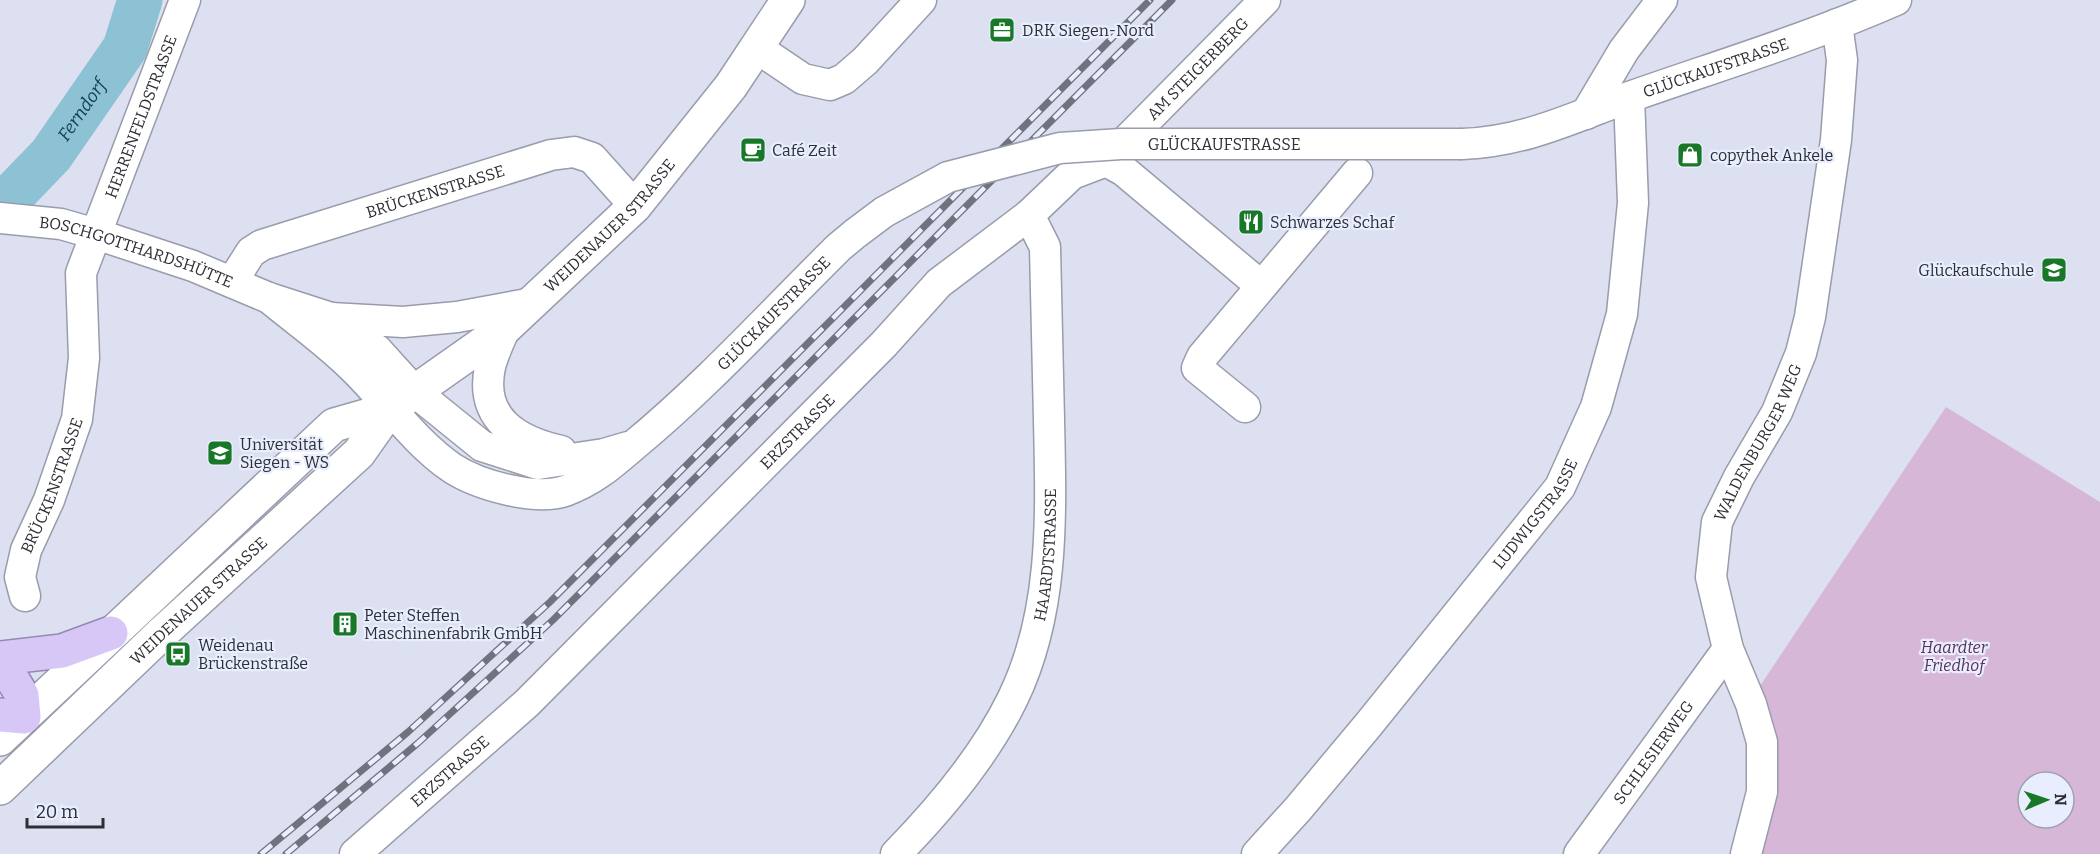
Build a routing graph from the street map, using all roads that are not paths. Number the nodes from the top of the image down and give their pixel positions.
1 (185, 0) edge
2 (788, 0) edge
3 (921, 0) edge
4 (1265, 0) edge
5 (1662, 0) edge
6 (1896, 0) edge
7 (1837, 24) junction
8 (757, 48) junction
9 (1629, 97) junction
10 (1586, 114) junction
11 (1106, 161) junction
12 (1357, 173) dead end
13 (635, 206) junction
14 (1029, 215) junction
15 (0, 218) edge
16 (96, 234) junction
17 (232, 282) junction
18 (1260, 285) junction
19 (269, 298) junction
20 (533, 303) junction
21 (331, 318) junction
22 (505, 328) junction
23 (402, 400) junction
24 (1245, 406) dead end
25 (634, 446) junction
26 (587, 457) junction
27 (25, 596) dead end
28 (111, 633) junction
29 (1728, 650) junction
30 (8, 658) edge
31 (12, 716) edge
32 (0, 739) edge
33 (48, 741) junction
34 (0, 788) edge
35 (355, 854) edge
36 (896, 854) edge
37 (1257, 854) edge
38 (1579, 854) edge
39 (1746, 854) edge

1 - 16 street, HERRENFELDSTRASSE
2 - 8 main road, WEIDENAUER STRASSE
3 - 8 street
4 - 11 street, AM STEIGERBERG
5 - 10 street
6 - 7 street, GLÜCKAUFSTRASSE
7 - 9 street, GLÜCKAUFSTRASSE
7 - 29 street, WALDENBURGER WEG
8 - 13 main road, WEIDENAUER STRASSE
9 - 10 street, GLÜCKAUFSTRASSE
9 - 37 street, LUDWIGSTRASSE
10 - 25 street, GLÜCKAUFSTRASSE, bridge
11 - 14 street, ERZSTRASSE
11 - 18 street
12 - 18 street
13 - 17 street, BRÜCKENSTRASSE
13 - 20 main road, WEIDENAUER STRASSE
14 - 35 street, ERZSTRASSE
14 - 36 street, HAARDTSTRASSE
15 - 16 street, BOSCHGOTTHARDSHÜTTE
16 - 17 street, BOSCHGOTTHARDSHÜTTE
16 - 27 street, BRÜCKENSTRASSE
17 - 19 street, BOSCHGOTTHARDSHÜTTE
18 - 24 street
19 - 21 street, BOSCHGOTTHARDSHÜTTE
19 - 23 street, BOSCHGOTTHARDSHÜTTE
20 - 21 street, BOSCHGOTTHARDSHÜTTE
20 - 22 main road, WEIDENAUER STRASSE
21 - 23 street, BOSCHGOTTHARDSHÜTTE
22 - 23 main road, WEIDENAUER STRASSE
22 - 26 street, GLÜCKAUFSTRASSE
23 - 25 street, GLÜCKAUFSTRASSE
23 - 26 street, GLÜCKAUFSTRASSE
23 - 28 main road, WEIDENAUER STRASSE
23 - 33 main road, WEIDENAUER STRASSE
25 - 26 street, GLÜCKAUFSTRASSE
28 - 30 highway
28 - 31 main road, WEIDENAUER STRASSE
29 - 38 street, SCHLESIERWEG
29 - 39 street, WALDENBURGER WEG
30 - 31 highway
31 - 32 main road, WEIDENAUER STRASSE
31 - 33 main road
33 - 34 main road, WEIDENAUER STRASSE

